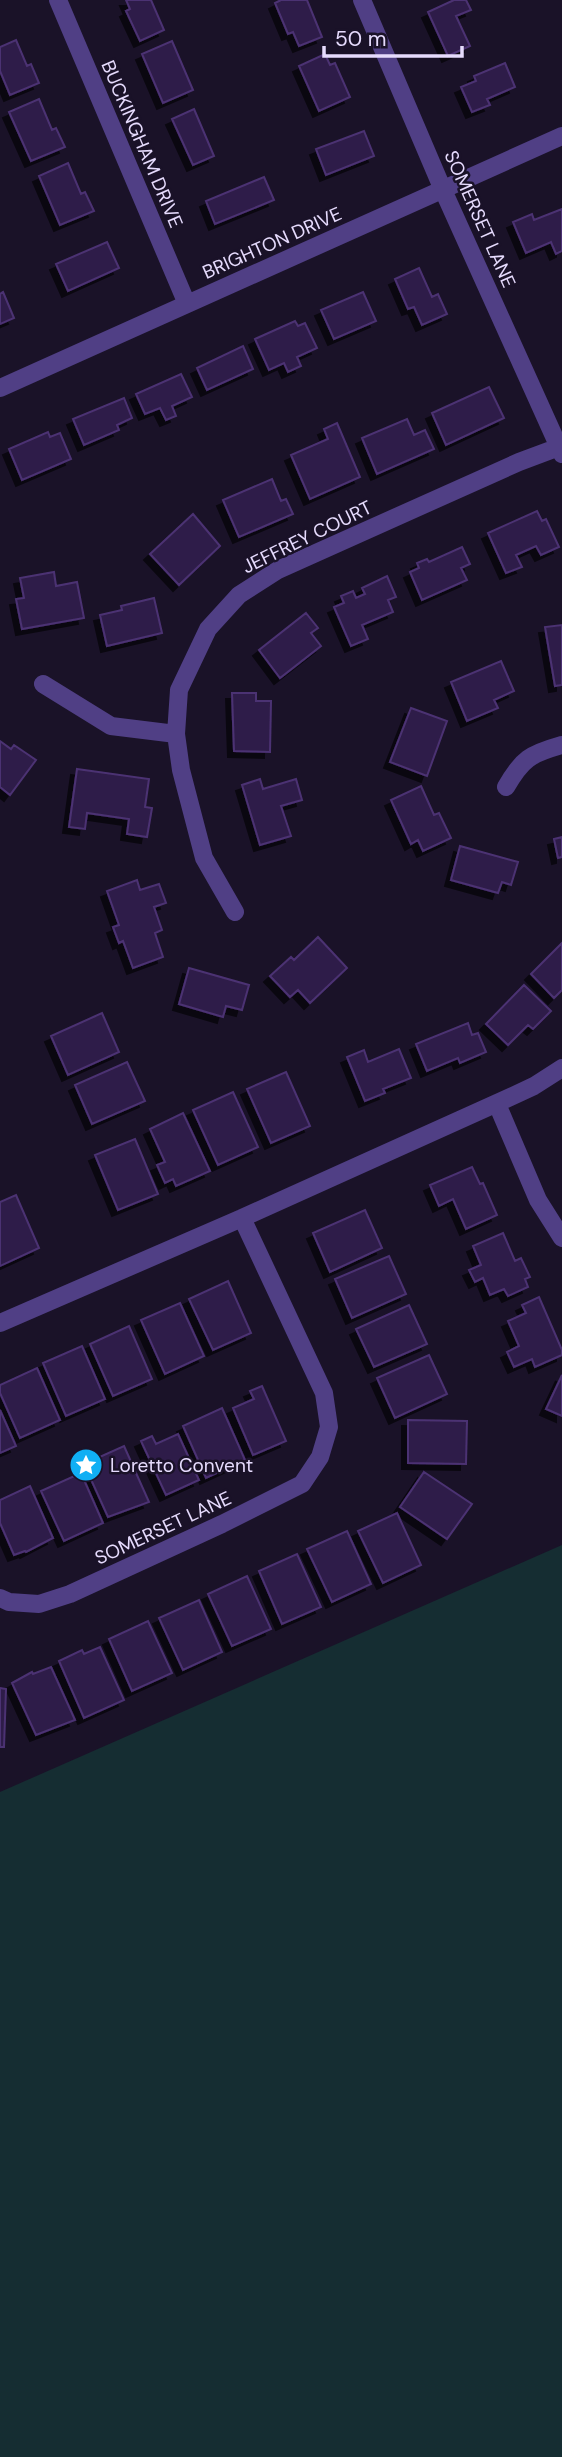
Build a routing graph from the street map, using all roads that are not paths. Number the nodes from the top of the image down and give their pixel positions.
1 (58, 0) edge
2 (362, 0) edge
3 (562, 136) edge
4 (443, 190) junction
5 (187, 304) junction
6 (0, 388) edge
7 (561, 449) edge
8 (43, 684) dead end
9 (176, 734) junction
10 (562, 745) edge
11 (506, 787) dead end
12 (235, 912) dead end
13 (562, 1068) edge
14 (497, 1104) junction
15 (242, 1218) junction
16 (562, 1238) edge
17 (0, 1324) edge
18 (0, 1598) edge

1 - 5 street, BUCKINGHAM DRIVE
2 - 4 street, SOMERSET LANE
3 - 4 street, BRIGHTON DRIVE
4 - 5 street, BRIGHTON DRIVE
4 - 7 street, SOMERSET LANE
5 - 6 street, BRIGHTON DRIVE
7 - 9 street, JEFFREY COURT
8 - 9 street
9 - 12 street, JEFFREY COURT
10 - 11 street
13 - 14 street
14 - 15 street
14 - 16 street
15 - 17 street
15 - 18 street, SOMERSET LANE

